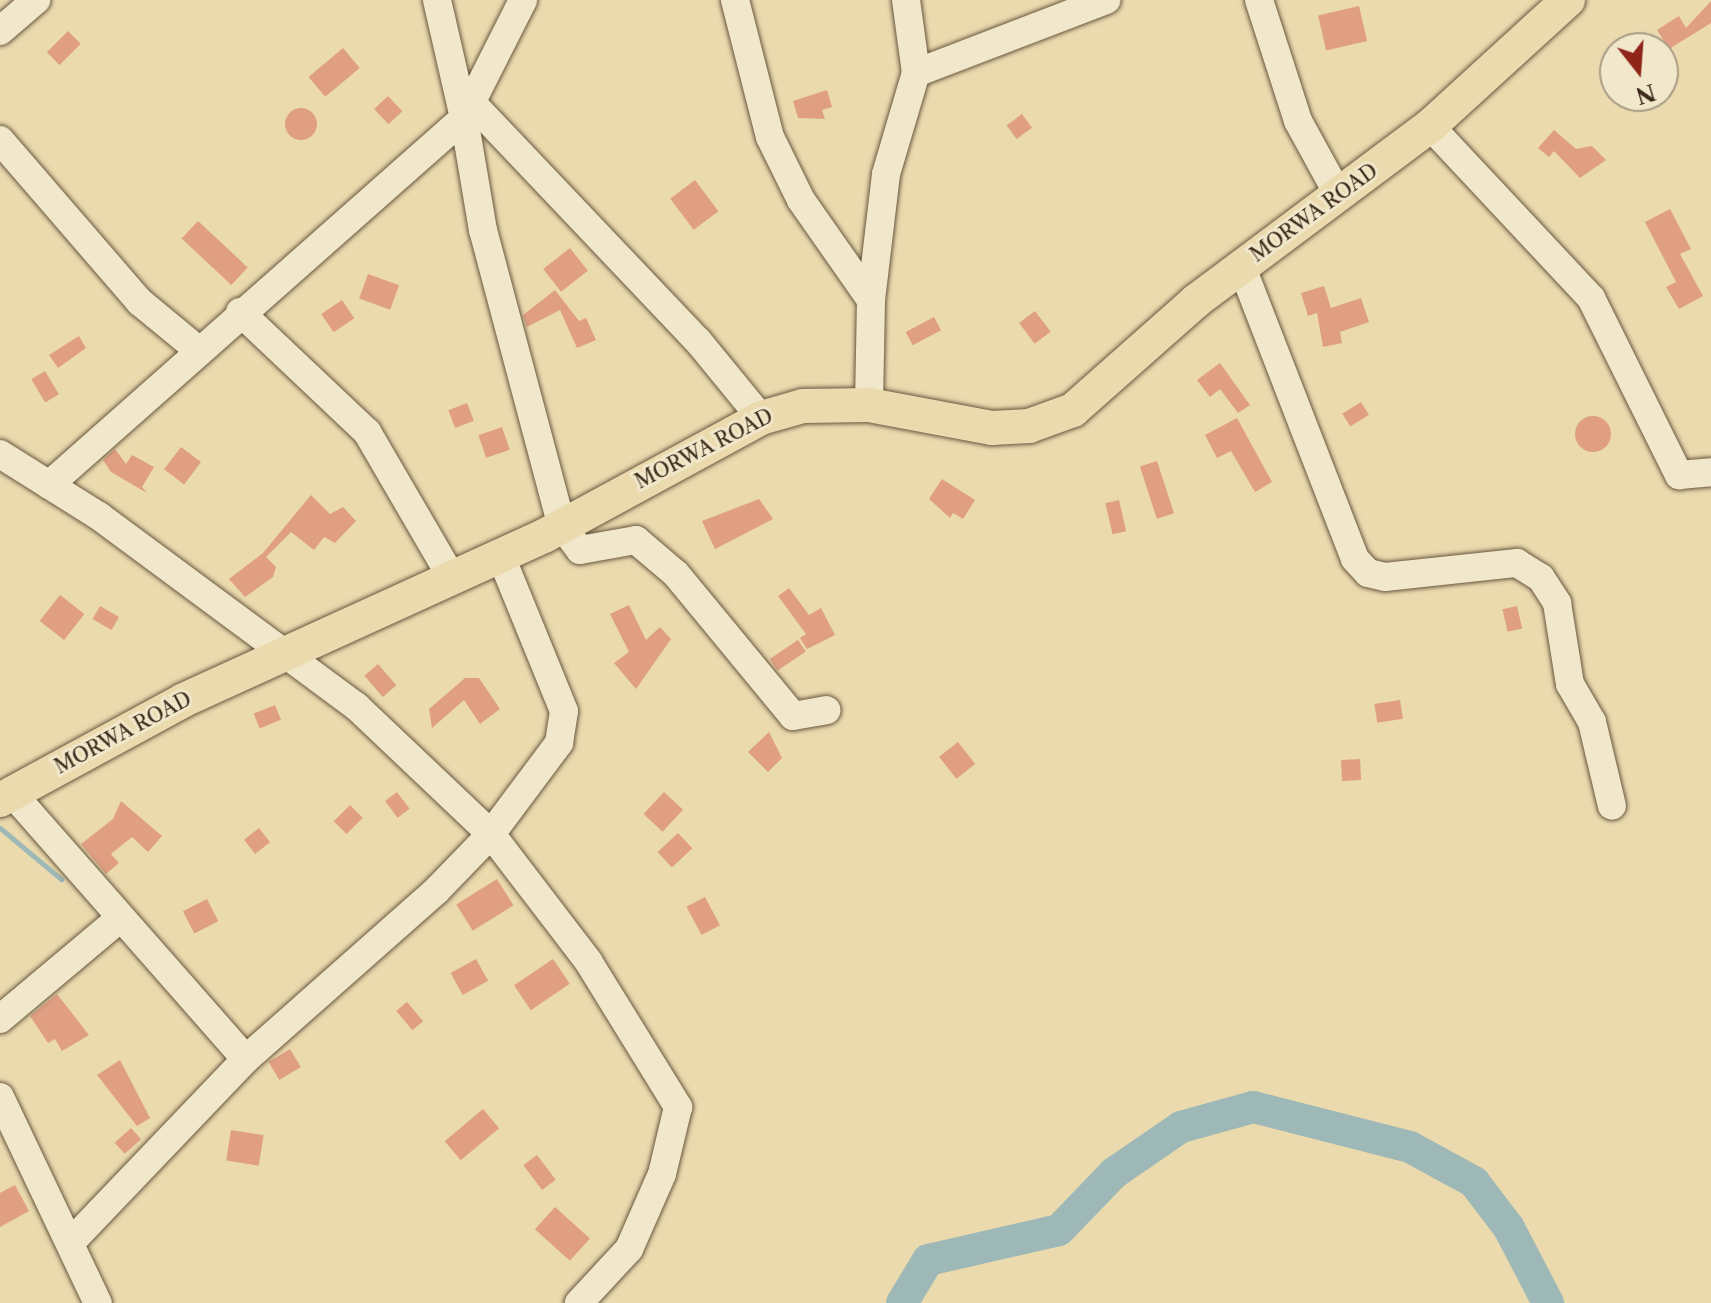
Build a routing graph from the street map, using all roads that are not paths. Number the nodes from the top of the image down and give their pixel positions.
1 (36, 0) edge
2 (437, 0) edge
3 (523, 0) edge
4 (735, 0) edge
5 (906, 0) edge
6 (1106, 0) edge
7 (1259, 0) edge
8 (1568, 0) edge
9 (0, 31) edge
10 (916, 73) junction
11 (468, 110) junction
12 (1430, 126) junction
13 (0, 140) edge
14 (1339, 196) junction
15 (1241, 265) junction
16 (871, 300) junction
17 (240, 312) junction
18 (197, 349) junction
19 (869, 405) junction
20 (761, 418) junction
21 (0, 454) edge
22 (1711, 472) edge
23 (49, 485) junction
24 (562, 526) junction
25 (501, 557) junction
26 (453, 580) junction
27 (285, 654) junction
28 (826, 710) dead end
29 (6, 796) edge
30 (1612, 806) dead end
31 (491, 834) junction
32 (118, 920) junction
33 (0, 1019) edge
34 (246, 1059) junction
35 (0, 1097) edge
36 (72, 1241) junction
37 (98, 1303) edge
38 (579, 1303) edge

1 - 9 street
2 - 11 street
3 - 11 street
4 - 16 street
5 - 10 street
6 - 10 street
7 - 14 street
8 - 12 main road, MORWA ROAD
10 - 16 street
11 - 17 street
11 - 20 street
11 - 24 street
12 - 14 main road, MORWA ROAD
12 - 22 street
13 - 18 street
14 - 15 main road, MORWA ROAD
15 - 19 main road, MORWA ROAD
15 - 30 street
16 - 19 street
17 - 18 street
17 - 26 street
18 - 23 street
19 - 20 main road, MORWA ROAD
20 - 24 main road, MORWA ROAD
21 - 23 street
23 - 27 street
24 - 25 main road, MORWA ROAD
24 - 28 street
25 - 26 main road, MORWA ROAD
25 - 31 street
26 - 27 main road, MORWA ROAD
27 - 29 main road, MORWA ROAD
27 - 31 street
29 - 32 street
31 - 34 street
31 - 38 street
32 - 33 street
32 - 34 street
34 - 36 street
35 - 36 street
36 - 37 street

